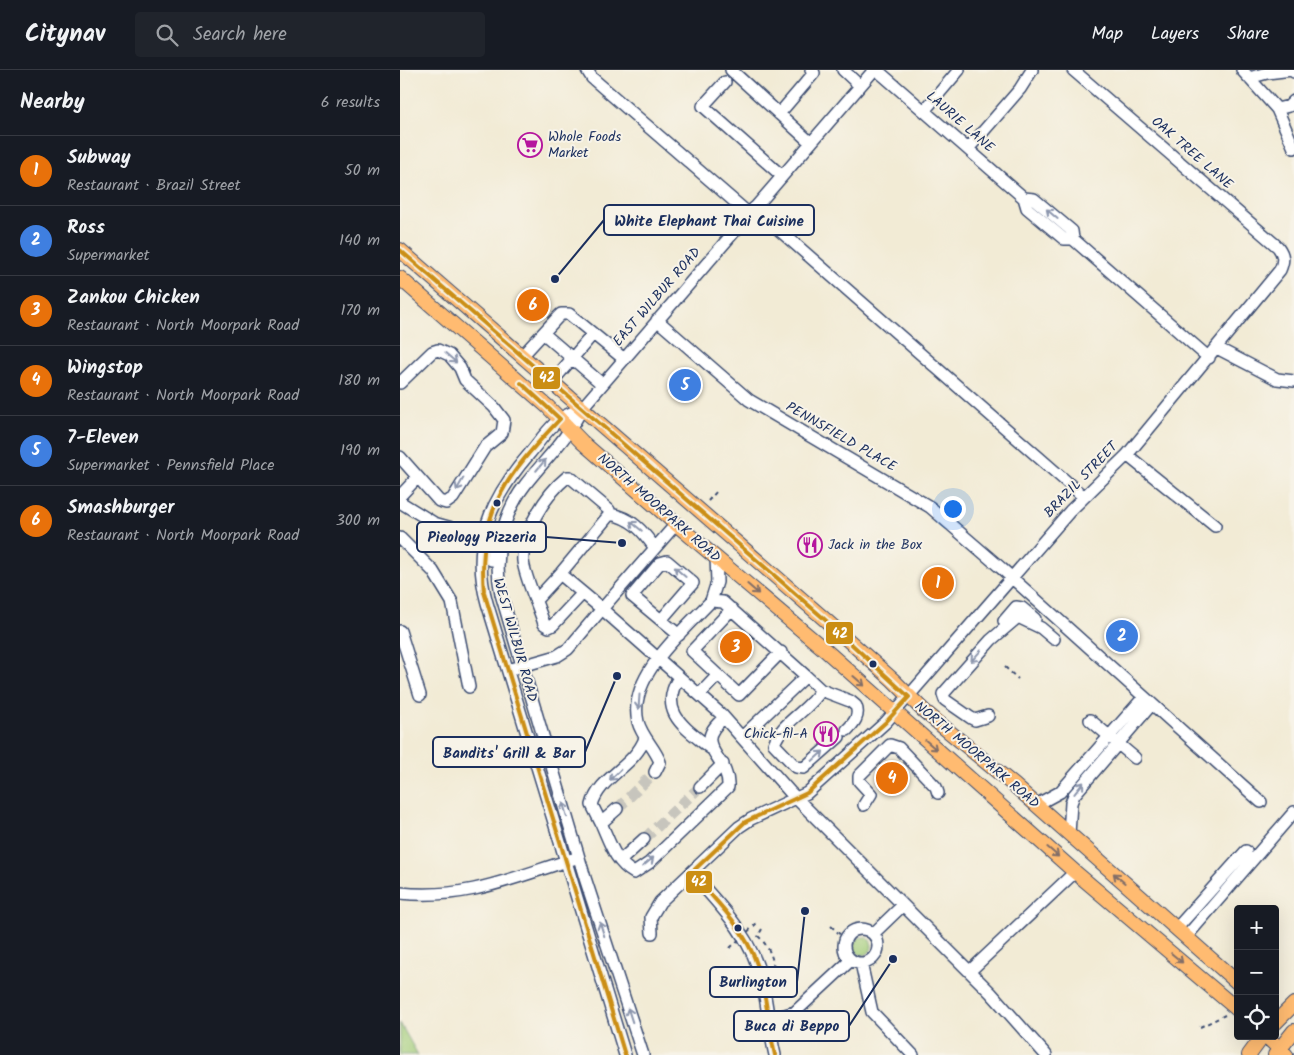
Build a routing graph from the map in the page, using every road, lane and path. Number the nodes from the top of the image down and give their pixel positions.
1 (587, 70) edge
2 (730, 70) edge
3 (811, 70) edge
4 (843, 70) edge
5 (875, 70) edge
6 (959, 70) edge
7 (1032, 70) edge
8 (1073, 70) edge
9 (1294, 72) edge
10 (1246, 74) edge
11 (725, 82) dead end
12 (860, 86) junction
13 (1294, 101) edge
14 (1277, 109) junction
15 (924, 111) junction
16 (779, 114) junction
17 (811, 143) junction
18 (1294, 148) edge
19 (968, 149) junction
20 (782, 176) junction
21 (752, 211) junction
22 (400, 250) edge
23 (1283, 263) joint
24 (400, 278) edge
25 (657, 320) junction
26 (543, 333) junction
27 (594, 334) junction
28 (1217, 348) junction
29 (523, 355) junction
30 (572, 358) junction
31 (624, 358) junction
32 (1209, 358) junction
33 (1294, 381) edge
34 (552, 382) junction
35 (400, 383) edge
36 (602, 384) junction
37 (582, 408) junction
38 (560, 418) junction
39 (571, 430) junction
40 (1127, 455) junction
41 (400, 457) edge
42 (417, 478) junction
43 (716, 491) dead end
44 (400, 496) edge
45 (1084, 496) junction
46 (400, 502) edge
47 (706, 503) dead end
48 (610, 514) junction
49 (676, 524) junction
50 (1215, 526) dead end
51 (484, 537) junction
52 (400, 538) edge
53 (655, 548) junction
54 (716, 557) junction
55 (560, 574) junction
56 (1012, 578) junction
57 (498, 581) junction
58 (583, 593) junction
59 (536, 600) junction
60 (711, 601) junction
61 (602, 609) junction
62 (732, 609) junction
63 (661, 620) junction
64 (400, 631) edge
65 (679, 635) junction
66 (1054, 639) dead end
67 (781, 652) junction
68 (658, 659) junction
69 (523, 666) junction
70 (1005, 667) dead end
71 (508, 670) junction
72 (718, 675) junction
73 (806, 676) junction
74 (680, 677) junction
75 (1018, 679) dead end
76 (469, 687) dead end
77 (821, 690) junction
78 (700, 694) junction
79 (420, 695) dead end
80 (909, 697) junction
81 (1148, 700) junction
82 (894, 713) junction
83 (988, 716) dead end
84 (724, 718) junction
85 (763, 718) junction
86 (1090, 720) dead end
87 (778, 733) junction
88 (742, 736) junction
89 (645, 738) junction
90 (1114, 740) junction
91 (710, 748) junction
92 (1135, 758) dead end
93 (723, 764) junction
94 (654, 772) dead end
95 (700, 787) tunnel mouth
96 (938, 793) dead end
97 (797, 799) junction
98 (1261, 802) dead end
99 (1036, 805) junction
100 (864, 806) dead end
101 (617, 809) tunnel mouth
102 (1294, 812) edge
103 (601, 823) junction
104 (1069, 834) junction
105 (644, 839) tunnel mouth
106 (1246, 851) dead end
107 (579, 856) junction
108 (566, 861) junction
109 (620, 862) junction
110 (1075, 872) junction
111 (690, 874) junction
112 (400, 893) edge
113 (902, 906) junction
114 (756, 923) dead end
115 (831, 926) dead end
116 (652, 933) dead end
117 (874, 933) junction
118 (1181, 933) junction
119 (845, 939) junction
120 (730, 948) dead end
121 (856, 961) junction
122 (970, 971) junction
123 (1234, 979) edge
124 (1294, 1004) edge
125 (1234, 1007) edge
126 (1225, 1015) dead end
127 (1279, 1016) edge
128 (778, 1018) dead end
129 (1279, 1021) edge
130 (1200, 1027) dead end
131 (1294, 1032) edge
132 (1262, 1040) edge
133 (1269, 1040) edge
134 (1280, 1053) edge
135 (625, 1055) edge
136 (643, 1055) edge
137 (774, 1055) edge
138 (913, 1055) edge
139 (1046, 1055) edge
140 (1249, 1055) edge

1 - 21 street
2 - 16 street
3 - 16 street
4 - 12 street
5 - 12 street, EAST WILBUR ROAD
5 - 15 street, LAURIE LANE
6 - 15 street
7 - 19 street
8 - 23 street, OAK TREE LANE
9 - 10 street
10 - 14 street
11 - 20 street
12 - 17 street, EAST WILBUR ROAD
13 - 14 street
14 - 18 street
15 - 19 street, LAURIE LANE
16 - 17 street
17 - 20 street, EAST WILBUR ROAD
19 - 32 street, LAURIE LANE
20 - 21 street, EAST WILBUR ROAD
21 - 25 street, EAST WILBUR ROAD
21 - 45 street
22 - 29 main road, NORTH MOORPARK ROAD
23 - 28 street, BRAZIL STREET
24 - 38 main road, NORTH MOORPARK ROAD
25 - 31 street, EAST WILBUR ROAD
25 - 56 street, PENNSFIELD PLACE
26 - 27 street
26 - 29 street
26 - 30 street
27 - 30 street
27 - 31 street
28 - 32 street, BRAZIL STREET
28 - 33 street
29 - 34 main road, NORTH MOORPARK ROAD
30 - 34 street
30 - 36 street
31 - 36 street, EAST WILBUR ROAD
32 - 40 street, BRAZIL STREET
34 - 37 main road, NORTH MOORPARK ROAD
35 -> 42 street
36 - 37 street, EAST WILBUR ROAD
37 - 38 street, WEST WILBUR ROAD
37 - 39 street, WEST WILBUR ROAD
37 - 80 main road, NORTH MOORPARK ROAD
38 - 39 main road, NORTH MOORPARK ROAD
38 - 51 street, WEST WILBUR ROAD
39 - 49 main road, NORTH MOORPARK ROAD
57 -> 39 street, WEST WILBUR ROAD
40 - 45 street, BRAZIL STREET
40 - 50 street
41 - 42 street
42 - 44 street
43 - 47 path
45 - 56 street, BRAZIL STREET
46 - 51 street
53 -> 48 street
48 - 55 street
48 - 59 street
49 - 53 street
49 - 54 main road, NORTH MOORPARK ROAD
51 - 57 street
51 - 71 street, WEST WILBUR ROAD
52 - 76 street
53 - 61 street
54 - 60 street
54 -> 82 main road, NORTH MOORPARK ROAD
55 - 58 street
55 - 59 street
56 - 80 street, BRAZIL STREET
56 - 81 street, PENNSFIELD PLACE
57 - 69 street, WEST WILBUR ROAD
58 - 59 street
58 - 61 street
60 - 62 street
60 - 65 street
61 - 68 street
61 - 69 street
62 - 67 street
62 - 72 street
63 -> 63 street
63 - 65 street
64 - 79 street
65 - 68 street
66 -> 83 street
67 - 72 street
67 - 73 street
68 - 74 street
68 -> 89 street
69 - 71 street
107 -> 69 street, WEST WILBUR ROAD
70 - 75 path
71 - 108 street, WEST WILBUR ROAD
72 - 78 street
73 - 77 street
73 - 85 street
74 - 78 street
74 - 91 street
77 - 87 street
87 -> 77 street
78 - 84 street
80 - 82 street, BRAZIL STREET
80 - 99 main road, NORTH MOORPARK ROAD
81 - 90 street
81 - 98 street, PENNSFIELD PLACE
82 - 97 street, BRAZIL STREET
82 -> 110 main road, NORTH MOORPARK ROAD
84 - 88 street
84 - 91 street
85 - 87 street
85 - 88 street
86 - 90 street
88 - 97 street
89 - 94 street
89 -> 103 street
90 - 92 street
90 - 99 street
104 -> 90 street
91 - 93 street
93 - 95 street
109 -> 93 street
96 - 100 street
97 - 111 street, BRAZIL STREET
97 - 113 street
99 - 104 main road, NORTH MOORPARK ROAD
101 - 103 street
102 - 118 street
103 - 109 street
118 -> 104 main road, NORTH MOORPARK ROAD
105 - 109 street
106 - 118 street
107 - 108 street
136 -> 107 street, WEST WILBUR ROAD
108 - 112 street
108 - 135 street, WEST WILBUR ROAD
110 - 122 street
110 -> 125 main road, NORTH MOORPARK ROAD
111 - 116 street, BRAZIL STREET
111 - 137 street
113 - 117 street
113 - 122 street
114 - 120 path, bridge
115 - 119 path
117 - 119 street
117 - 121 street
118 - 123 main road, NORTH MOORPARK ROAD
119 - 121 street
121 - 128 street
121 - 138 street
122 - 139 street
124 - 127 main road
126 - 130 path
129 - 131 main road
131 - 134 main road
132 - 140 main road
133 - 134 main road

